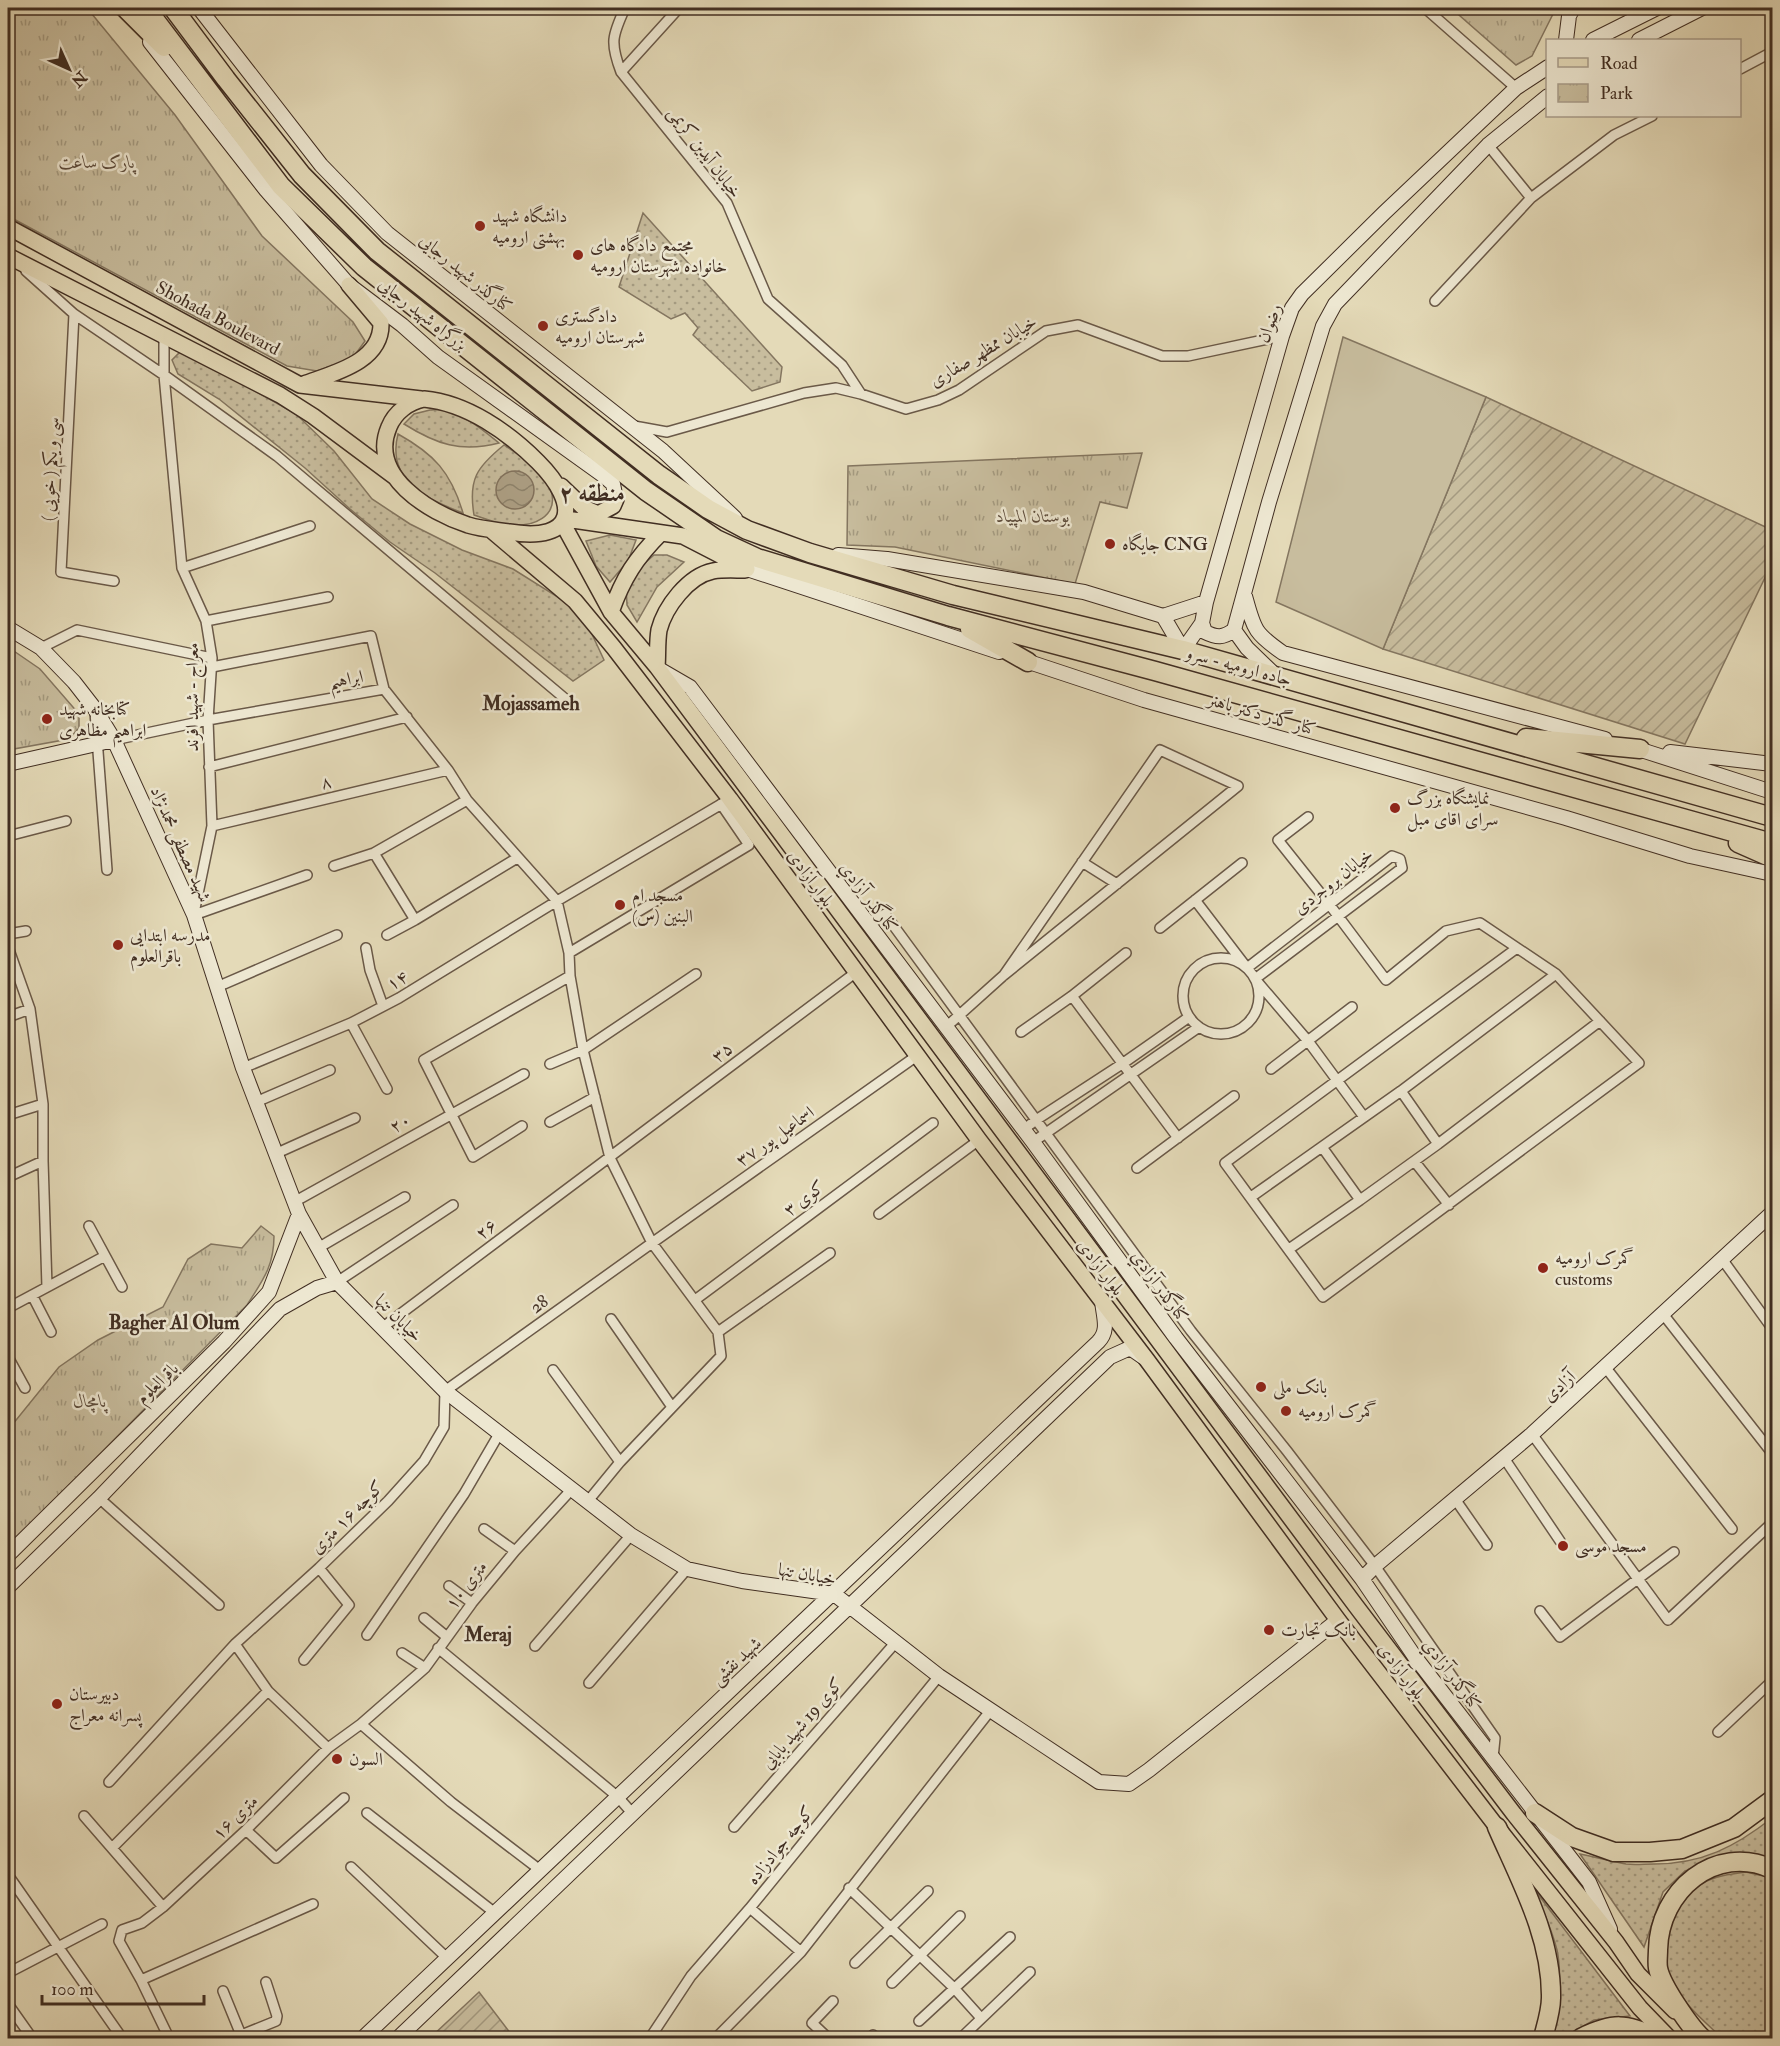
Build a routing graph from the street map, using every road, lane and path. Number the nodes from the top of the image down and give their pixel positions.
1 (124, 8) edge
2 (146, 8) edge
3 (173, 8) edge
4 (199, 8) edge
5 (625, 8) edge
6 (679, 8) edge
7 (1425, 8) edge
8 (1573, 8) edge
9 (1657, 8) edge
10 (1702, 8) edge
11 (1566, 39) edge
12 (1595, 39) edge
13 (1641, 39) edge
14 (1773, 52) edge
15 (1546, 68) edge
16 (1741, 68) edge
17 (621, 72) junction
18 (1516, 88) junction
19 (209, 92) junction
20 (1546, 98) edge
21 (1650, 117) edge
22 (1488, 145) junction
23 (1531, 198) junction
24 (8, 227) edge
25 (9, 256) edge
26 (349, 285) junction
27 (1435, 301) dead end
28 (74, 314) junction
29 (164, 336) junction
30 (1282, 336) junction
31 (164, 375) junction
32 (300, 385) junction
33 (861, 394) junction
34 (424, 399) junction
35 (630, 425) junction
36 (666, 432) junction
37 (663, 451) junction
38 (550, 475) junction
39 (396, 478) junction
40 (616, 499) joint
41 (708, 509) joint
42 (565, 522) junction
43 (310, 525) dead end
44 (491, 530) junction
45 (747, 530) junction
46 (661, 533) junction
47 (810, 553) junction
48 (752, 564) junction
49 (182, 568) junction
50 (114, 581) dead end
51 (1245, 596) junction
52 (328, 597) dead end
53 (1206, 602) junction
54 (611, 612) junction
55 (948, 616) junction
56 (1163, 616) junction
57 (206, 621) junction
58 (1202, 623) junction
59 (8, 628) edge
60 (1234, 630) junction
61 (41, 648) junction
62 (1183, 650) junction
63 (212, 662) junction
64 (1028, 662) junction
65 (657, 667) junction
66 (1277, 676) junction
67 (384, 689) junction
68 (569, 702) dead end
69 (95, 709) junction
70 (407, 717) junction
71 (208, 720) junction
72 (1481, 733) junction
73 (114, 740) junction
74 (97, 745) junction
75 (1640, 749) junction
76 (8, 764) edge
77 (1773, 764) edge
78 (209, 767) junction
79 (448, 770) junction
80 (1773, 792) edge
81 (467, 800) junction
82 (726, 801) junction
83 (1769, 816) edge
84 (1308, 817) dead end
85 (1676, 817) junction
86 (66, 821) dead end
87 (212, 826) junction
88 (8, 836) edge
89 (1773, 843) edge
90 (374, 853) junction
91 (517, 858) junction
92 (1773, 858) edge
93 (1082, 862) junction
94 (1242, 863) dead end
95 (334, 866) dead end
96 (107, 870) dead end
97 (1773, 874) edge
98 (307, 875) dead end
99 (1117, 884) junction
100 (1195, 900) junction
101 (557, 901) junction
102 (1329, 904) junction
103 (194, 915) junction
104 (1337, 915) junction
105 (415, 920) junction
106 (868, 925) junction
107 (1160, 928) dead end
108 (26, 931) dead end
109 (8, 934) edge
110 (337, 935) dead end
111 (387, 935) dead end
112 (8, 947) edge
113 (366, 948) dead end
114 (1517, 948) junction
115 (569, 953) junction
116 (1126, 953) dead end
117 (1247, 968) junction
118 (855, 972) junction
119 (696, 974) dead end
120 (1556, 974) junction
121 (1004, 975) junction
122 (570, 976) junction
123 (1255, 979) junction
124 (217, 987) junction
125 (1072, 996) junction
126 (383, 1006) junction
127 (1352, 1007) dead end
128 (30, 1009) junction
129 (8, 1017) edge
130 (959, 1017) junction
131 (1189, 1017) junction
132 (1600, 1021) junction
133 (351, 1023) junction
134 (1199, 1027) junction
135 (945, 1028) junction
136 (1021, 1032) dead end
137 (1308, 1041) junction
138 (583, 1050) junction
139 (918, 1056) junction
140 (550, 1064) dead end
141 (1122, 1064) junction
142 (243, 1068) junction
143 (1271, 1069) dead end
144 (330, 1070) dead end
145 (524, 1074) dead end
146 (1130, 1075) junction
147 (1337, 1080) junction
148 (387, 1089) dead end
149 (1401, 1091) junction
150 (1234, 1096) dead end
151 (595, 1097) junction
152 (256, 1102) junction
153 (43, 1104) junction
154 (451, 1114) junction
155 (8, 1115) edge
156 (1364, 1117) junction
157 (355, 1118) dead end
158 (1036, 1120) junction
159 (550, 1122) dead end
160 (933, 1123) dead end
161 (522, 1126) dead end
162 (1023, 1130) junction
163 (1047, 1133) junction
164 (1178, 1138) junction
165 (979, 1140) junction
166 (1008, 1140) junction
167 (1033, 1143) junction
168 (1438, 1144) junction
169 (1322, 1147) junction
170 (275, 1154) junction
171 (1019, 1154) junction
172 (610, 1158) junction
173 (43, 1161) junction
174 (1415, 1161) junction
175 (1137, 1168) dead end
176 (8, 1177) edge
177 (405, 1197) dead end
178 (1251, 1197) junction
179 (1360, 1200) junction
180 (453, 1205) dead end
181 (1449, 1205) junction
182 (296, 1208) junction
183 (1773, 1213) edge
184 (879, 1214) dead end
185 (89, 1226) dead end
186 (652, 1243) junction
187 (318, 1248) junction
188 (1289, 1249) junction
189 (830, 1253) dead end
190 (105, 1256) junction
191 (1722, 1259) junction
192 (337, 1282) junction
193 (47, 1287) junction
194 (122, 1287) dead end
195 (32, 1295) junction
196 (695, 1300) junction
197 (1102, 1300) junction
198 (8, 1308) edge
199 (1663, 1314) junction
200 (611, 1319) dead end
201 (383, 1327) junction
202 (1773, 1328) edge
203 (51, 1332) dead end
204 (718, 1332) junction
205 (1105, 1335) junction
206 (1118, 1352) junction
207 (8, 1357) edge
208 (1147, 1359) junction
209 (1606, 1368) junction
210 (553, 1370) dead end
211 (25, 1388) dead end
212 (445, 1391) junction
213 (672, 1407) junction
214 (499, 1434) junction
215 (1532, 1434) junction
216 (1287, 1451) junction
217 (1773, 1453) edge
218 (1504, 1458) junction
219 (620, 1462) junction
220 (1274, 1462) junction
221 (572, 1489) junction
222 (99, 1498) junction
223 (1455, 1499) junction
224 (588, 1501) junction
225 (1773, 1523) edge
226 (484, 1529) dead end
227 (1732, 1529) dead end
228 (631, 1535) junction
229 (1560, 1541) dead end
230 (1487, 1545) dead end
231 (515, 1551) junction
232 (1674, 1552) dead end
233 (8, 1555) edge
234 (1375, 1566) junction
235 (319, 1568) junction
236 (687, 1569) junction
237 (1362, 1579) junction
238 (1637, 1579) junction
239 (448, 1586) dead end
240 (8, 1587) edge
241 (834, 1594) junction
242 (472, 1603) junction
243 (219, 1605) dead end
244 (850, 1605) junction
245 (1540, 1611) dead end
246 (424, 1618) dead end
247 (1338, 1620) junction
248 (367, 1635) dead end
249 (447, 1637) junction
250 (896, 1642) junction
251 (235, 1644) junction
252 (1430, 1645) junction
253 (535, 1646) dead end
254 (438, 1648) junction
255 (402, 1653) dead end
256 (1415, 1656) junction
257 (304, 1660) dead end
258 (424, 1668) junction
259 (939, 1676) junction
260 (1773, 1681) edge
261 (589, 1683) dead end
262 (268, 1691) junction
263 (990, 1711) junction
264 (361, 1724) junction
265 (1718, 1732) dead end
266 (328, 1748) junction
267 (1493, 1759) junction
268 (108, 1782) dead end
269 (618, 1797) junction
270 (344, 1798) dead end
271 (1773, 1800) edge
272 (367, 1813) dead end
273 (1535, 1813) junction
274 (632, 1814) junction
275 (84, 1816) dead end
276 (734, 1827) dead end
277 (1497, 1827) junction
278 (246, 1830) junction
279 (112, 1848) junction
280 (351, 1867) dead end
281 (540, 1869) junction
282 (1773, 1869) edge
283 (8, 1875) edge
284 (849, 1888) junction
285 (928, 1891) dead end
286 (313, 1904) dead end
287 (163, 1908) junction
288 (750, 1908) junction
289 (495, 1913) junction
290 (960, 1916) dead end
291 (102, 1924) dead end
292 (890, 1927) junction
293 (1010, 1937) dead end
294 (1616, 1942) junction
295 (56, 1947) junction
296 (801, 1952) junction
297 (920, 1956) junction
298 (447, 1958) junction
299 (855, 1963) dead end
300 (1030, 1972) dead end
301 (8, 1973) edge
302 (141, 1980) junction
303 (266, 1982) dead end
304 (892, 1983) dead end
305 (954, 1988) junction
306 (223, 1991) dead end
307 (834, 2001) dead end
308 (8, 2004) edge
309 (981, 2018) junction
310 (919, 2021) dead end
311 (365, 2036) dead end
312 (237, 2037) edge
313 (1701, 2037) edge
314 (32, 2038) edge
315 (122, 2038) edge
316 (169, 2038) edge
317 (398, 2038) edge
318 (650, 2038) edge
319 (716, 2038) edge
320 (828, 2038) edge
321 (961, 2038) edge
322 (1542, 2038) edge
323 (1581, 2038) edge
324 (1658, 2038) edge
325 (1669, 2038) edge

1 - 19 highway
1 - 26 main road
2 - 19 highway, بزرگراه شهید رجایی
3 - 41 highway, بزرگراه شهید رجایی
4 - 35 main road, کنارگذر شهید رجایی
5 - 17 street, خیابان آیدین کریمی
6 - 17 street
7 - 18 street
8 - 11 main road
9 - 12 main road
10 - 13 main road
14 - 16 street
15 - 18 main road, رضوان
17 - 33 street, خیابان آیدین کریمی
18 - 30 main road, رضوان
19 - 48 highway, بزرگراه شهید رجایی
20 - 22 main road
21 - 23 street
22 - 23 street
22 - 51 main road
23 - 27 street
24 - 32 main road, Shohada Boulevard
25 - 28 street
25 - 29 main road
26 - 32 main road
26 - 40 main road
28 - 31 street
28 - 50 street, سی و یکم ( خویی )
29 - 31 street, معراج - شهید افرند
29 - 39 main road
30 - 33 street, خیابان ممظهر صفاری
30 - 53 main road, رضوان
31 - 49 street, معراج - شهید افرند
31 - 68 street
32 - 34 main road, Shohada Boulevard
33 - 36 street, خیابان ممظهر صفاری
34 - 38 main road, Shohada Boulevard
34 - 39 main road
35 - 36 street
35 - 37 main road, کنارگذر شهید رجایی
36 - 37 street
37 - 45 main road, کنارگذر شهید رجایی
38 - 40 main road
38 - 42 main road, بلوار آزادی
39 - 44 main road
41 - 45 highway, جاده ارومیه - سرو
42 - 44 main road
42 - 46 main road
42 - 54 main road, بلوار آزادی
43 - 49 street
44 - 82 main road, بلوار آزادی
45 - 47 highway, جاده ارومیه - سرو
46 - 48 main road
46 - 54 main road
47 - 56 main road
47 - 62 highway, جاده ارومیه - سرو
48 - 55 highway, جاده ارومیه - سرو
48 - 64 main road, کنار گذر دکتر باهنر
48 - 65 main road
49 - 57 street, معراج - شهید افرند
51 - 60 main road
51 - 75 main road
52 - 57 street
53 - 56 main road
53 - 58 main road, رضوان
54 - 65 main road, بلوار آزادی
55 - 64 highway
55 - 85 highway, جاده ارومیه - سرو
56 - 62 main road
57 - 63 street, معراج - شهید افرند
58 - 60 main road
58 - 62 main road, رضوان
59 - 61 main road, شهید مصطفی محمدنژاد
60 - 66 main road
61 - 63 street
61 - 69 main road, شهید مصطفی محمدنژاد
62 - 66 highway, جاده ارومیه - سرو
63 - 67 street
63 - 71 street, معراج - شهید افرند
64 - 97 main road, کنار گذر دکتر باهنر
65 - 106 main road, کنارگذر آزادي
65 - 166 main road, بلوار آزادی
66 - 72 highway, جاده ارومیه - سرو
67 - 70 street, ابراهیم
67 - 71 street, ابراهیم
69 - 73 main road, شهید مصطفی محمدنژاد
69 - 74 street
70 - 78 street
70 - 79 street, ابراهیم
71 - 73 street, ابراهیم
71 - 78 street, معراج - شهید افرند
72 - 75 highway
72 - 83 highway, جاده ارومیه - سرو
73 - 74 main road
73 - 103 main road, شهید مصطفی محمدنژاد
74 - 76 main road
74 - 96 street
75 - 77 main road
75 - 80 main road
78 - 87 street, معراج - شهید افرند
79 - 81 street, ابراهیم
79 - 87 street, ۸
81 - 90 street
81 - 91 street, ابراهیم
82 - 101 street, ۱۴
82 - 115 street
82 - 118 main road, بلوار آزادی
84 - 102 street
85 - 89 highway, جاده ارومیه - سرو
85 - 92 highway
86 - 88 street
87 - 103 street, معراج - شهید افرند
90 - 95 street
90 - 105 street
91 - 101 street, ابراهیم
91 - 105 street
93 - 99 street
93 - 99 street
93 - 121 street
94 - 100 street
98 - 103 street
99 - 121 street
100 - 107 street
100 - 117 street
101 - 115 street
101 - 126 street, ۱۴
102 - 104 street
102 - 104 street, خیابان بروجردی
102 - 117 street, خیابان بروجردی
103 - 124 main road, شهید مصطفی محمدنژاد
104 - 114 street
104 - 123 street, خیابان بروجردی
105 - 111 street
106 - 130 street
106 - 135 main road, کنارگذر آزادي
108 - 109 street
110 - 124 street
112 - 128 street
113 - 126 street
114 - 120 street
114 - 147 street
115 - 122 street
116 - 125 street
117 - 123 street
117 - 131 street
118 - 139 main road, بلوار آزادی
118 - 172 street, ۳۵
119 - 138 street
120 - 132 street
120 - 149 street
121 - 130 street
122 - 138 street
122 - 154 street
123 - 134 street
123 - 137 street
124 - 142 main road, شهید مصطفی محمدنژاد
125 - 136 street
125 - 141 street
126 - 133 street, ۱۴
127 - 137 street
128 - 129 street
128 - 153 street
130 - 135 street
130 - 158 street
131 - 134 street
131 - 141 street
132 - 168 street
132 - 181 street
133 - 142 street, ۱۴
133 - 148 street
134 - 146 street
135 - 162 main road, کنارگذر آزادي
137 - 143 street
137 - 147 street
138 - 140 street
138 - 151 street
139 - 165 main road, بلوار آزادی
139 - 186 street, اسماعیل پور ۳۷
141 - 146 street
141 - 158 street
142 - 152 main road, شهید مصطفی محمدنژاد
144 - 152 street
145 - 154 street, ۲۰
146 - 163 street
146 - 164 street
147 - 156 street
147 - 178 street
149 - 156 street
149 - 168 street
150 - 164 street
151 - 159 street
151 - 172 street
152 - 170 main road, شهید مصطفی محمدنژاد
153 - 155 street
153 - 173 street
154 - 161 street
154 - 182 street, ۲۰
156 - 169 street
157 - 170 street
158 - 162 street
158 - 163 street
160 - 196 street, کوی ۳
162 - 166 main road
162 - 167 main road, کنارگذر آزادي
163 - 167 street
163 - 216 street
164 - 175 street
165 - 184 street
165 - 197 main road, بلوار آزادی
166 - 171 main road, بلوار آزادی
167 - 171 main road
167 - 220 main road, کنارگذر آزادي
168 - 174 street
169 - 178 street
169 - 179 street
170 - 182 main road, شهید مصطفی محمدنژاد
171 - 294 main road, بلوار آزادی
172 - 186 street
172 - 201 street, ۲۶
173 - 176 street
173 - 193 street
174 - 179 street
174 - 181 street
177 - 187 street
178 - 188 street
179 - 188 street
180 - 192 street
181 - 188 street
182 - 187 main road, خیابان تنها
182 - 233 main road, باقرالعلوم
183 - 191 main road, آزادی
185 - 190 street
186 - 196 street
186 - 212 street, 28
187 - 192 main road, خیابان تنها
189 - 204 street
190 - 193 street
190 - 194 street
191 - 199 main road, آزادی
191 - 202 street
192 - 201 main road, خیابان تنها
192 - 222 main road, باقرالعلوم
193 - 195 street
195 - 198 street
195 - 203 street
196 - 204 street
197 - 205 main road
197 - 208 main road, بلوار آزادی
199 - 209 main road, آزادی
199 - 217 street
200 - 213 street
201 - 212 main road, خیابان تنها
204 - 213 street
205 - 206 main road
205 - 241 main road, شهید نقشی
206 - 208 main road
206 - 244 main road, شهید نقشی
207 - 211 street
208 - 247 main road, بلوار آزادی
209 - 215 main road, آزادی
209 - 227 street
210 - 219 street
212 - 214 main road, خیابان تنها
212 - 235 street, کوچه ۱۶ متری
213 - 219 street
214 - 221 main road, خیابان تنها
214 - 248 street
215 - 218 main road, آزادی
215 - 238 street
216 - 220 street
216 - 234 street
218 - 223 main road, آزادی
218 - 229 street
219 - 224 street
220 - 237 main road, کنارگذر آزادي
221 - 224 main road, خیابان تنها
221 - 231 street, ۱۰ متری
222 - 240 main road, باقرالعلوم
222 - 243 street
223 - 230 street
223 - 234 main road, آزادی
224 - 228 main road, خیابان تنها
225 - 238 street
226 - 231 street
228 - 236 main road, خیابان تنها
228 - 253 street
231 - 242 street, ۱۰ متری
232 - 238 street
234 - 237 main road, آزادی
234 - 252 street
235 - 251 street, کوچه ۱۶ متری
235 - 257 street
236 - 241 main road, خیابان تنها
236 - 261 street
237 - 256 main road, کنارگذر آزادي
238 - 245 street
239 - 242 street
241 - 244 main road, خیابان تنها
241 - 269 main road, شهید نقشی
242 - 249 street, ۱۰ متری
244 - 250 main road, خیابان تنها
244 - 274 main road, شهید نقشی
246 - 249 street
247 - 263 main road, خیابان تنها
247 - 277 main road, بلوار آزادی
249 - 254 street, ۱۰ متری
250 - 259 main road, خیابان تنها
250 - 276 street, کوی 19 شهید بابایی
251 - 262 street
251 - 268 street, کوچه ۱۶ متری
252 - 256 street
252 - 267 street
254 - 258 street, ۱۰ متری
254 - 269 street
255 - 258 street
256 - 267 main road, کنارگذر آزادي
258 - 264 street, ۱۰ متری
259 - 263 main road, خیابان تنها
259 - 288 street, کوچه جوادزاده
260 - 265 street
262 - 266 street
262 - 279 street
263 - 284 street
264 - 266 street, ۱۶ متری
264 - 281 street
266 - 278 street, ۱۶ متری
267 - 273 main road, کنارگذر آزادي
269 - 274 street
269 - 281 main road, شهید نقشی
270 - 278 street
271 - 273 highway
272 - 289 street
273 - 294 main road, کنارگذر آزادي
274 - 317 main road, شهید نقشی
275 - 279 street
277 - 322 highway
277 - 325 main road, بلوار آزادی
278 - 287 street, ۱۶ متری
279 - 287 street
280 - 298 street
281 - 289 main road, شهید نقشی
282 - 313 highway
283 - 295 street
284 - 292 street
284 - 296 street
285 - 292 street
286 - 302 street
287 - 302 street, ۱۶ متری
288 - 296 street
288 - 318 street, کوچه جوادزاده
289 - 298 main road, شهید نقشی
290 - 297 street
291 - 295 street
292 - 297 street
292 - 299 street
293 - 305 street
294 - 313 main road, بلوار آزادی
295 - 301 street
295 - 315 street
296 - 319 street
297 - 304 street
297 - 305 street
298 - 311 main road, شهید نقشی
300 - 309 street
302 - 316 street, ۱۶ متری
303 - 312 street
305 - 309 street
305 - 310 street
306 - 312 street
307 - 320 street
308 - 314 street
309 - 321 street
323 - 324 highway

